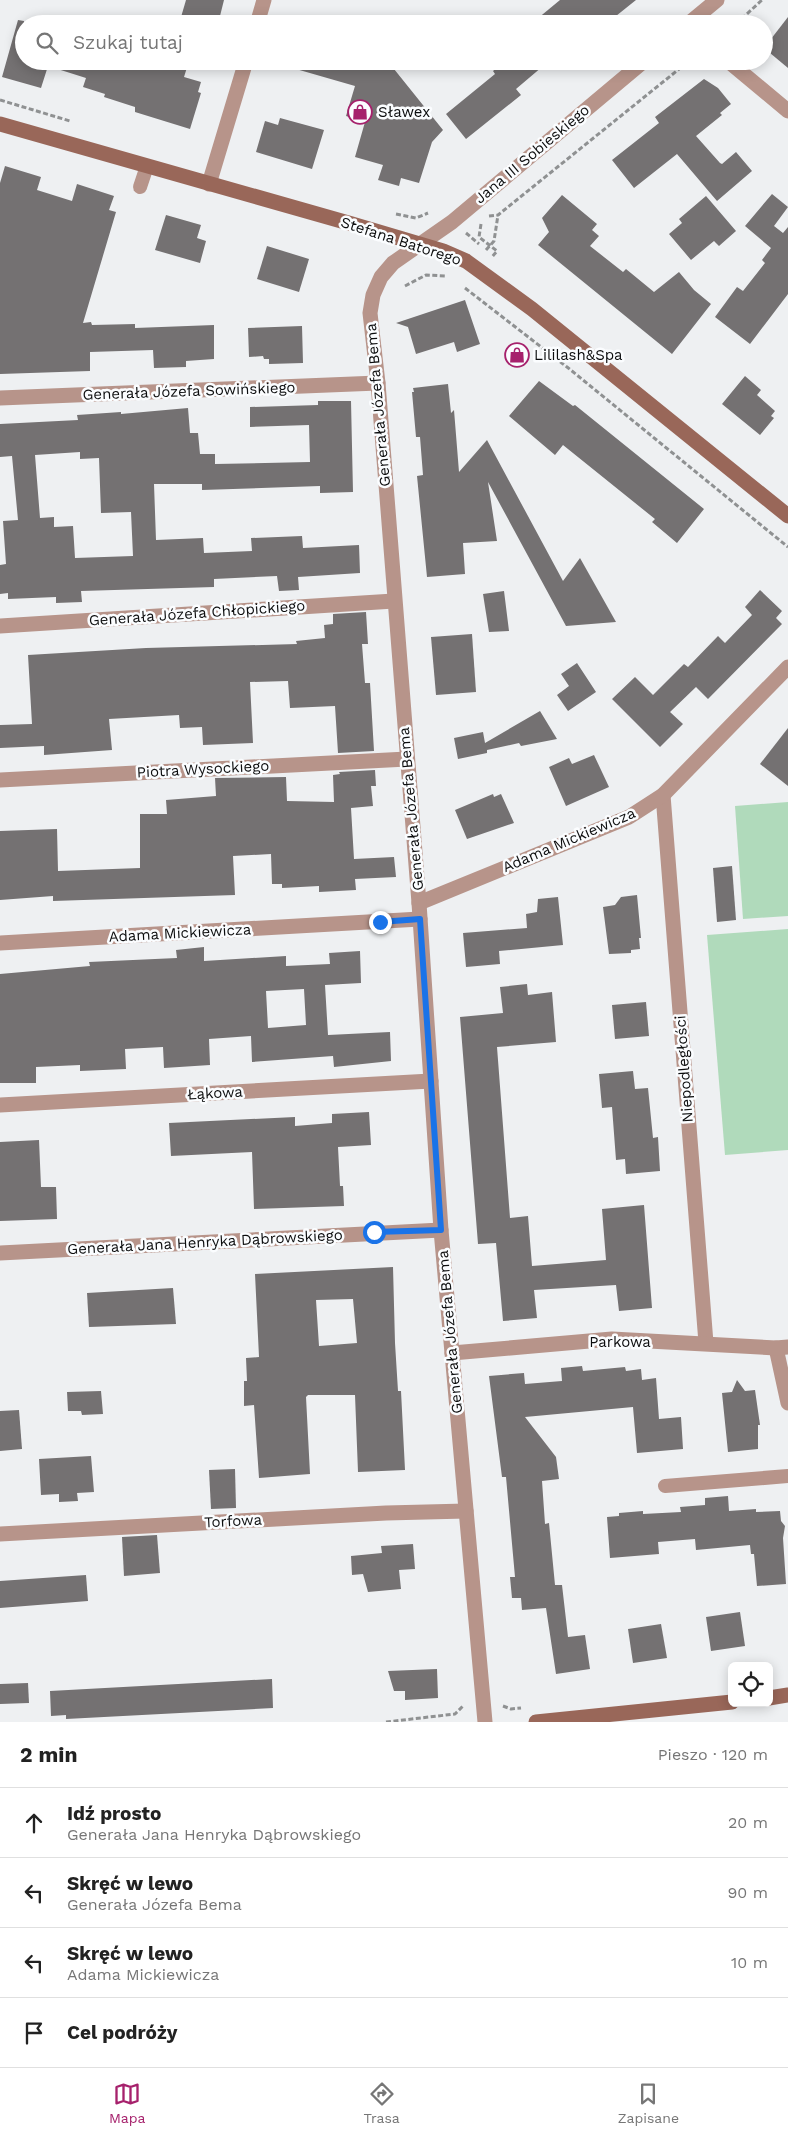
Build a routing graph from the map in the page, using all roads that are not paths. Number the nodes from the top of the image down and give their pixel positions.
1 (264, 0) edge
2 (718, 0) edge
3 (260, 15) edge
4 (699, 15) edge
5 (243, 70) edge
6 (633, 70) edge
7 (739, 70) edge
8 (788, 111) edge
9 (0, 124) edge
10 (147, 166) junction
11 (209, 184) junction
12 (140, 187) dead end
13 (419, 244) junction
14 (378, 383) junction
15 (0, 398) edge
16 (788, 516) edge
17 (394, 601) junction
18 (0, 626) edge
19 (788, 667) edge
20 (407, 759) junction
21 (0, 780) edge
22 (663, 795) junction
23 (419, 903) junction
24 (420, 919) junction
25 (0, 943) edge
26 (431, 1081) junction
27 (0, 1105) edge
28 (441, 1230) junction
29 (0, 1254) edge
30 (706, 1343) junction
31 (782, 1348) edge
32 (452, 1353) junction
33 (788, 1403) edge
34 (788, 1476) edge
35 (665, 1486) dead end
36 (466, 1511) junction
37 (0, 1534) edge
38 (788, 1695) edge
39 (773, 1697) edge
40 (728, 1702) edge
41 (485, 1722) edge
42 (536, 1722) edge

1 - 3 street
2 - 4 street
5 - 11 street
6 - 13 street, Jana III Sobieskiego
7 - 8 street
9 - 10 street, Stefana Batorego
10 - 11 street, Stefana Batorego
10 - 12 lane
11 - 13 street, Stefana Batorego
13 - 14 street, Generała Józefa Bema
13 - 16 street, Stefana Batorego
14 - 15 street, Generała Józefa Sowińskiego
14 - 17 street, Generała Józefa Bema
17 - 18 street, Generała Józefa Chłopickiego
17 - 20 street, Generała Józefa Bema
19 - 22 street, Adama Mickiewicza
20 - 21 street, Piotra Wysockiego
20 - 23 street, Generała Józefa Bema
22 - 23 street, Adama Mickiewicza
22 - 30 street, Niepodległości
23 - 24 street, Generała Józefa Bema
24 - 25 street, Adama Mickiewicza
24 - 26 street, Generała Józefa Bema
26 - 27 street, Łąkowa
26 - 28 street, Generała Józefa Bema
28 - 29 street, Generała Jana Henryka Dąbrowskiego
28 - 32 street, Generała Józefa Bema
30 - 31 street, Parkowa
30 - 32 street, Parkowa
31 - 33 street
32 - 36 street, Generała Józefa Bema
34 - 35 lane
36 - 37 street, Torfowa
36 - 41 street, Generała Józefa Bema
38 - 39 street
40 - 42 street

